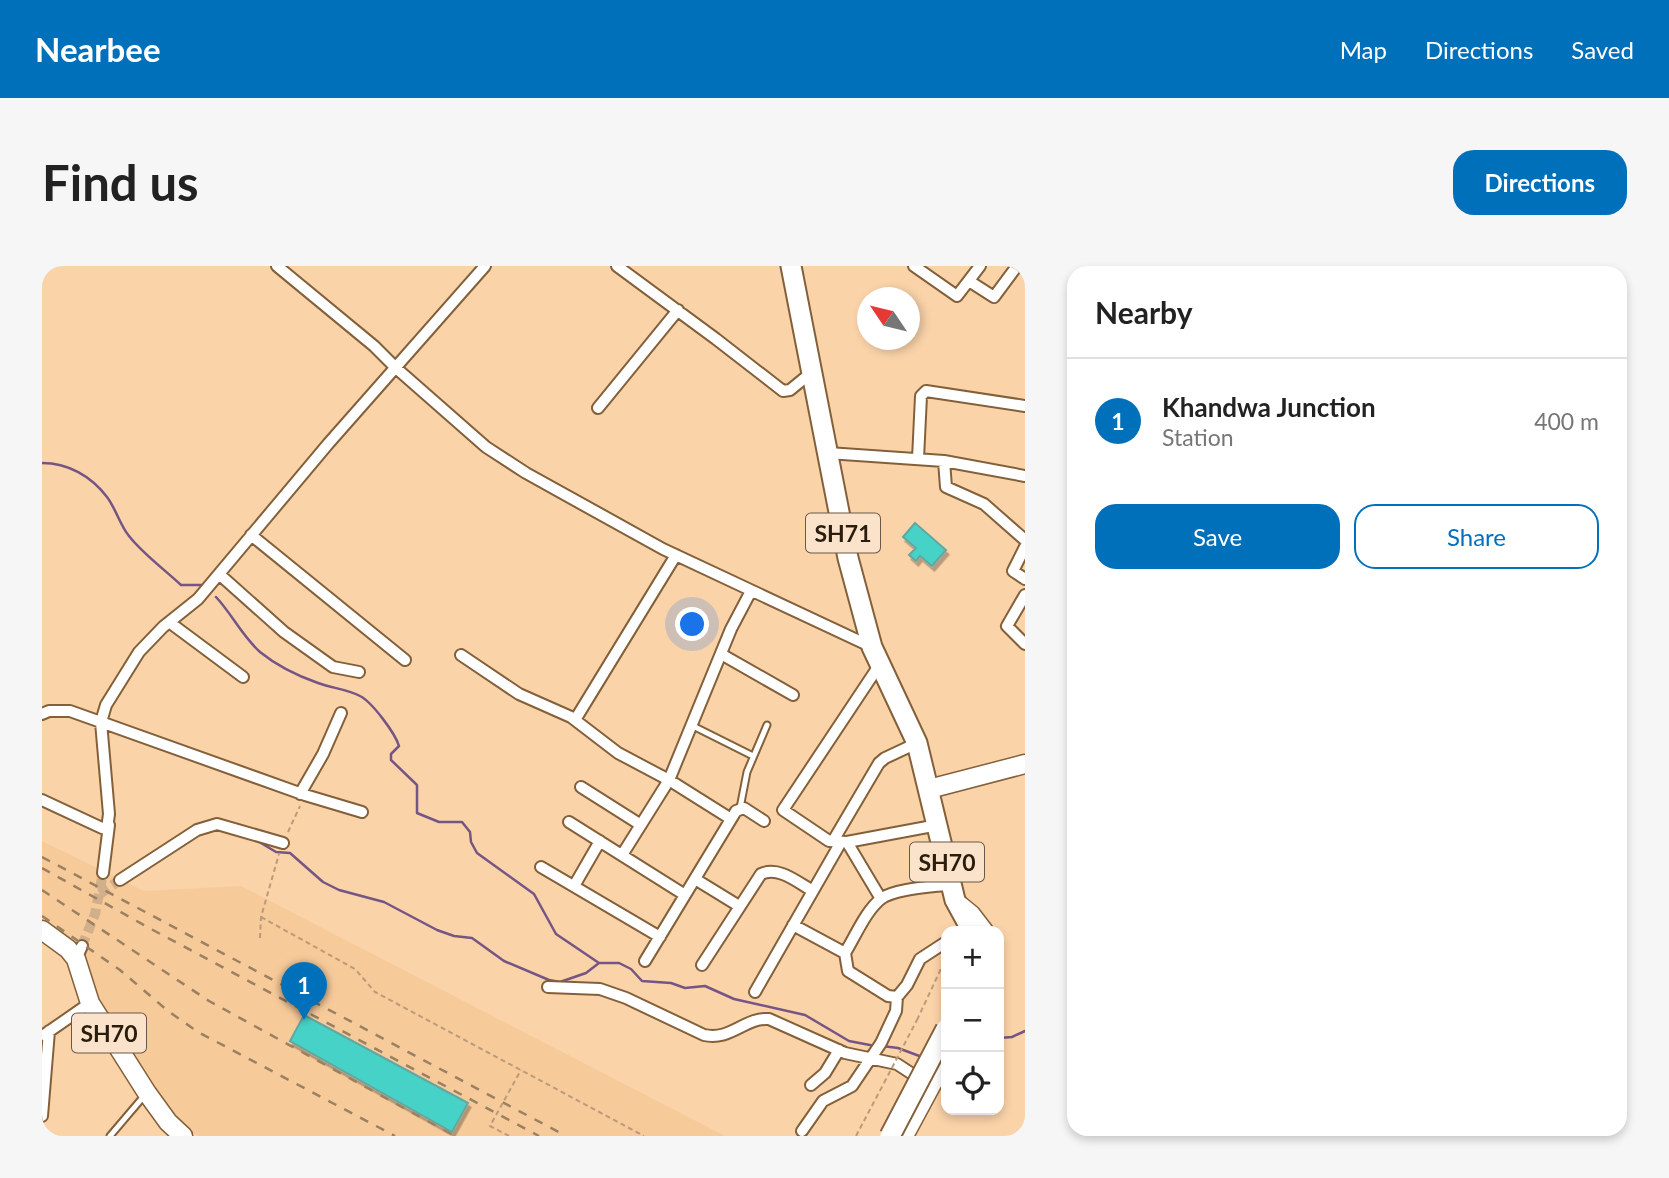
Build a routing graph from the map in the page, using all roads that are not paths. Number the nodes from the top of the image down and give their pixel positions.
1 (277, 266) edge
2 (485, 266) edge
3 (617, 266) edge
4 (791, 266) edge
5 (914, 266) edge
6 (981, 266) edge
7 (1017, 266) edge
8 (969, 281) junction
9 (678, 310) junction
10 (396, 368) junction
11 (812, 372) junction
12 (1025, 406) edge
13 (598, 408) dead end
14 (828, 453) junction
15 (918, 459) junction
16 (944, 461) junction
17 (1025, 476) edge
18 (251, 535) junction
19 (1025, 540) edge
20 (1025, 547) edge
21 (676, 555) junction
22 (219, 574) junction
23 (1025, 579) edge
24 (751, 591) junction
25 (1025, 595) edge
26 (169, 622) junction
27 (1025, 644) edge
28 (721, 654) junction
29 (876, 655) junction
30 (461, 656) dead end
31 (405, 660) dead end
32 (359, 672) dead end
33 (243, 677) dead end
34 (793, 695) dead end
35 (341, 713) dead end
36 (42, 714) edge
37 (575, 720) junction
38 (101, 722) junction
39 (691, 725) junction
40 (767, 725) dead end
41 (917, 743) junction
42 (753, 755) junction
43 (1025, 764) edge
44 (669, 780) junction
45 (581, 787) dead end
46 (929, 789) junction
47 (303, 794) junction
48 (42, 800) edge
49 (740, 808) junction
50 (362, 812) dead end
51 (731, 819) junction
52 (764, 821) dead end
53 (569, 822) dead end
54 (109, 825) junction
55 (641, 825) junction
56 (938, 825) junction
57 (600, 841) junction
58 (284, 842) road end
59 (840, 842) junction
60 (622, 855) junction
61 (541, 867) dead end
62 (103, 873) tunnel mouth
63 (695, 879) junction
64 (120, 880) tunnel mouth
65 (573, 886) junction
66 (813, 891) junction
67 (954, 892) junction
68 (685, 895) junction
69 (881, 899) junction
70 (739, 906) junction
71 (793, 925) junction
72 (970, 926) edge
73 (981, 926) edge
74 (42, 930) edge
75 (660, 937) junction
76 (941, 945) edge
77 (845, 953) junction
78 (645, 961) dead end
79 (702, 965) dead end
80 (548, 987) dead end
81 (755, 992) dead end
82 (897, 998) junction
83 (90, 1003) junction
84 (46, 1034) edge
85 (941, 1039) edge
86 (839, 1050) junction
87 (869, 1059) junction
88 (939, 1073) edge
89 (811, 1084) dead end
90 (147, 1093) junction
91 (42, 1116) edge
92 (802, 1131) dead end
93 (181, 1135) edge
94 (110, 1136) edge
95 (890, 1136) edge
96 (905, 1136) edge

1 - 10 street
2 - 10 street
3 - 9 street
4 - 11 highway, SH71
5 - 8 street
6 - 8 street
7 - 8 street
9 - 11 street
9 - 13 street
10 - 18 street
10 - 21 street
11 - 14 highway, SH71
12 - 15 street
14 - 15 street
14 - 29 highway, SH71
15 - 16 street
16 - 17 street
16 - 19 street
18 - 22 street
18 - 31 street
20 - 23 street
21 - 24 street
21 - 37 street
22 - 26 street
22 - 32 street
24 - 28 street
24 - 29 street
25 - 27 street
26 - 33 street
26 - 38 street
28 - 34 street
28 - 39 street
29 - 41 highway, SH71
29 - 59 street
30 - 37 street
35 - 47 street
36 - 38 street
37 - 44 street
38 - 47 street
38 - 54 street
39 - 42 lane
39 - 44 street
40 - 42 lane
41 - 46 highway, SH71
41 - 59 street
42 - 49 lane
43 - 46 main road
44 - 51 street
44 - 55 street
45 - 55 street
46 - 56 highway, SH70
47 - 50 street
48 - 54 street
49 - 51 street
49 - 52 street
51 - 63 street
53 - 57 street
54 - 62 street
55 - 60 street
56 - 59 street
56 - 67 highway, SH70
57 - 60 street
57 - 65 street
58 - 64 street
59 - 66 street
59 - 69 street
60 - 68 street
61 - 65 street
63 - 68 street
63 - 70 street
65 - 75 street
66 - 70 street
66 - 71 street
67 - 69 street
67 - 72 highway, SH70
67 - 73 street
68 - 75 street
69 - 77 street
70 - 79 street
71 - 77 street
71 - 81 street
74 - 83 main road, SH70
75 - 78 street
76 - 82 street
77 - 82 street
80 - 86 street
82 - 87 street
83 - 84 street
83 - 90 main road, SH70
84 - 91 street
85 - 95 highway, bridge
86 - 87 street
86 - 89 street
87 - 88 street
87 - 92 street
88 - 96 street
90 - 93 main road, SH70
90 - 94 lane

